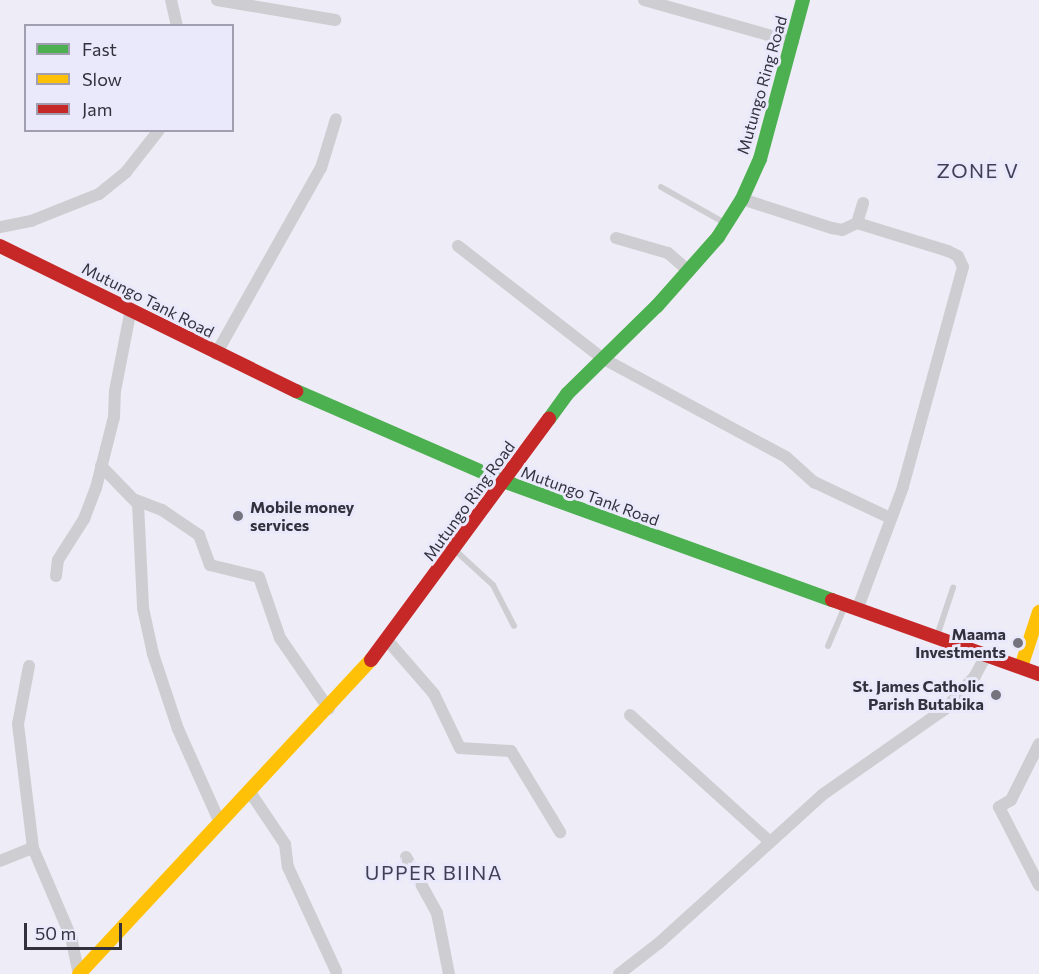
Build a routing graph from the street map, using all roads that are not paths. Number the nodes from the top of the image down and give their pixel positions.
1 (171, 0) edge
2 (217, 0) edge
3 (644, 0) edge
4 (803, 0) edge
5 (335, 20) dead end
6 (177, 24) edge
7 (793, 42) junction
8 (336, 119) dead end
9 (157, 132) edge
10 (661, 187) dead end
11 (742, 199) junction
12 (863, 203) dead end
13 (857, 223) junction
14 (726, 224) junction
15 (0, 227) edge
16 (616, 238) dead end
17 (0, 246) edge
18 (458, 246) dead end
19 (689, 271) junction
20 (131, 309) junction
21 (216, 354) junction
22 (602, 358) junction
23 (101, 466) junction
24 (503, 481) junction
25 (136, 500) junction
26 (890, 518) junction
27 (454, 549) junction
28 (56, 576) dead end
29 (953, 588) dead end
30 (851, 608) junction
31 (1039, 612) edge
32 (514, 626) dead end
33 (936, 638) junction
34 (388, 641) junction
35 (828, 646) dead end
36 (986, 655) junction
37 (29, 666) dead end
38 (1021, 667) junction
39 (1039, 674) edge
40 (329, 709) junction
41 (630, 715) dead end
42 (1039, 744) edge
43 (250, 792) junction
44 (220, 823) junction
45 (560, 832) dead end
46 (769, 841) junction
47 (33, 848) junction
48 (406, 857) dead end
49 (0, 861) edge
50 (1039, 885) edge
51 (336, 971) dead end
52 (79, 974) edge
53 (449, 974) edge
54 (619, 974) edge

1 - 6 street
2 - 5 street
3 - 7 street
4 - 7 street, Mutungo Ring Road
7 - 11 street, Mutungo Ring Road
8 - 21 street
9 - 15 street
10 - 14 lane
11 - 13 street
11 - 14 street, Mutungo Ring Road
12 - 13 street
13 - 26 street
14 - 19 street, Mutungo Ring Road
16 - 19 street
17 - 20 street, Mutungo Tank Road
18 - 22 street
19 - 22 street, Mutungo Ring Road
20 - 21 street, Mutungo Tank Road
20 - 23 street
21 - 24 street, Mutungo Tank Road
22 - 24 street, Mutungo Ring Road
22 - 26 street
23 - 25 street
23 - 28 street
24 - 27 street, Mutungo Ring Road
24 - 30 street, Mutungo Tank Road
25 - 40 street
25 - 44 street
26 - 30 street
27 - 32 lane
27 - 34 street, Mutungo Ring Road
29 - 33 lane
30 - 33 street, Mutungo Tank Road
30 - 35 lane
31 - 38 street
33 - 36 street, Mutungo Tank Road
34 - 40 street, Mutungo Ring Road
34 - 45 street
36 - 38 street, Mutungo Tank Road
36 - 46 street
37 - 47 street
38 - 39 street, Mutungo Tank Road
40 - 43 street, Mutungo Ring Road
41 - 46 street
42 - 50 street
43 - 44 street, Mutungo Ring Road
43 - 51 street
44 - 52 street, Mutungo Ring Road
46 - 54 street
47 - 49 street
47 - 52 street
48 - 53 street

